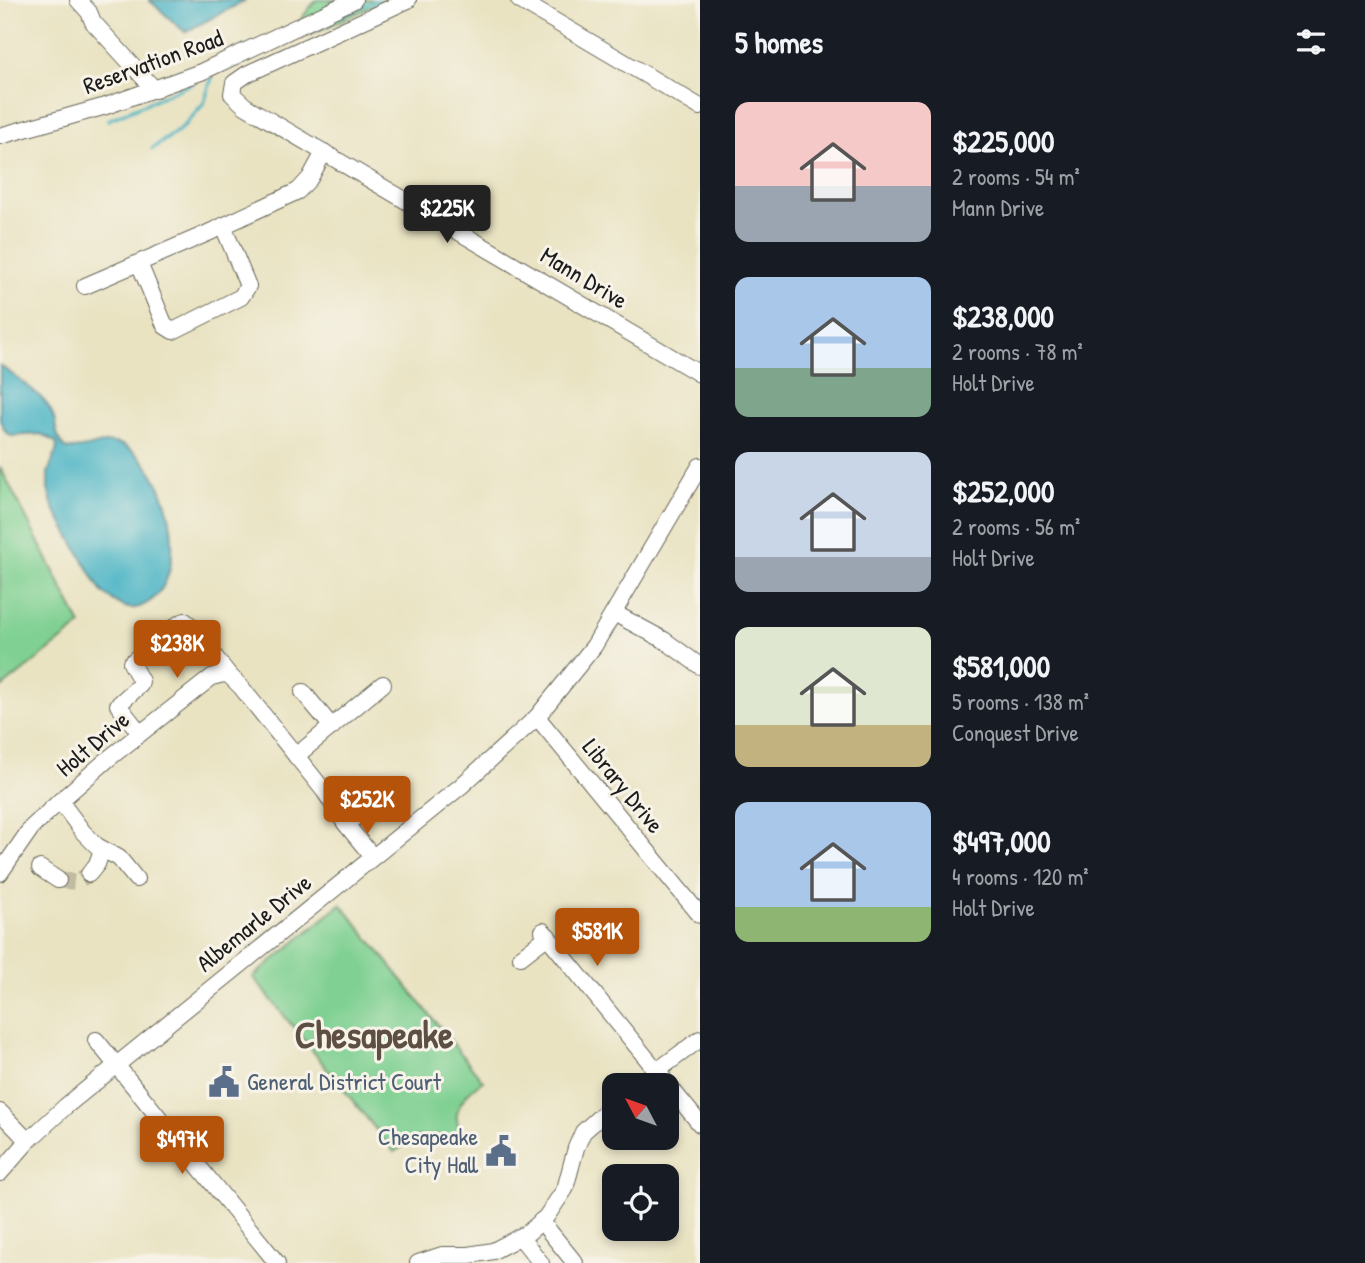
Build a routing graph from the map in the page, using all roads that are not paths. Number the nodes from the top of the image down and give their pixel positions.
1 (78, 0) edge
2 (354, 0) edge
3 (408, 0) edge
4 (519, 0) edge
5 (155, 89) junction
6 (700, 107) edge
7 (0, 136) edge
8 (324, 152) junction
9 (223, 226) junction
10 (139, 263) junction
11 (85, 286) dead end
12 (700, 374) edge
13 (700, 466) edge
14 (614, 613) junction
15 (700, 666) edge
16 (229, 675) junction
17 (383, 684) dead end
18 (303, 692) dead end
19 (537, 717) junction
20 (332, 727) junction
21 (140, 733) junction
22 (296, 756) junction
23 (60, 801) junction
24 (369, 807) dead end
25 (346, 824) junction
26 (102, 850) junction
27 (372, 856) junction
28 (40, 868) dead end
29 (0, 873) edge
30 (89, 874) dead end
31 (136, 879) dead end
32 (58, 880) tunnel mouth
33 (700, 915) edge
34 (521, 957) dead end
35 (96, 1040) dead end
36 (700, 1040) edge
37 (116, 1065) junction
38 (656, 1070) junction
39 (652, 1073) edge
40 (0, 1112) edge
41 (602, 1115) edge
42 (700, 1124) edge
43 (28, 1141) junction
44 (0, 1172) edge
45 (541, 1221) junction
46 (521, 1238) junction
47 (276, 1263) edge
48 (418, 1263) edge
49 (541, 1263) edge
50 (575, 1263) edge

1 - 5 street
2 - 5 street, Reservation Road
3 - 8 street, Mann Drive
4 - 6 street
5 - 7 street, Reservation Road
8 - 9 street
8 - 12 street, Mann Drive
9 - 10 street
9 - 10 street
10 - 11 street
13 - 14 street, Albemarle Drive
14 - 15 street
14 - 19 street, Albemarle Drive
16 - 21 street, Holt Drive
16 - 21 street
16 - 22 street
17 - 20 street
18 - 20 street
19 - 27 street, Albemarle Drive
19 - 33 street, Library Drive
20 - 22 street
21 - 23 street, Holt Drive
22 - 25 street
23 - 26 street, Holt Drive
23 - 29 street
24 - 25 street
25 - 27 street
26 - 30 street
26 - 31 street, Holt Drive
27 - 37 street, Albemarle Drive
28 - 32 street
34 - 38 street
35 - 37 street
36 - 38 street
37 - 43 street, Albemarle Drive
37 - 47 street
38 - 39 street
38 - 42 street
40 - 43 street
41 - 45 street
43 - 44 street, Albemarle Drive
45 - 46 street
45 - 50 street
46 - 48 street
46 - 49 street

